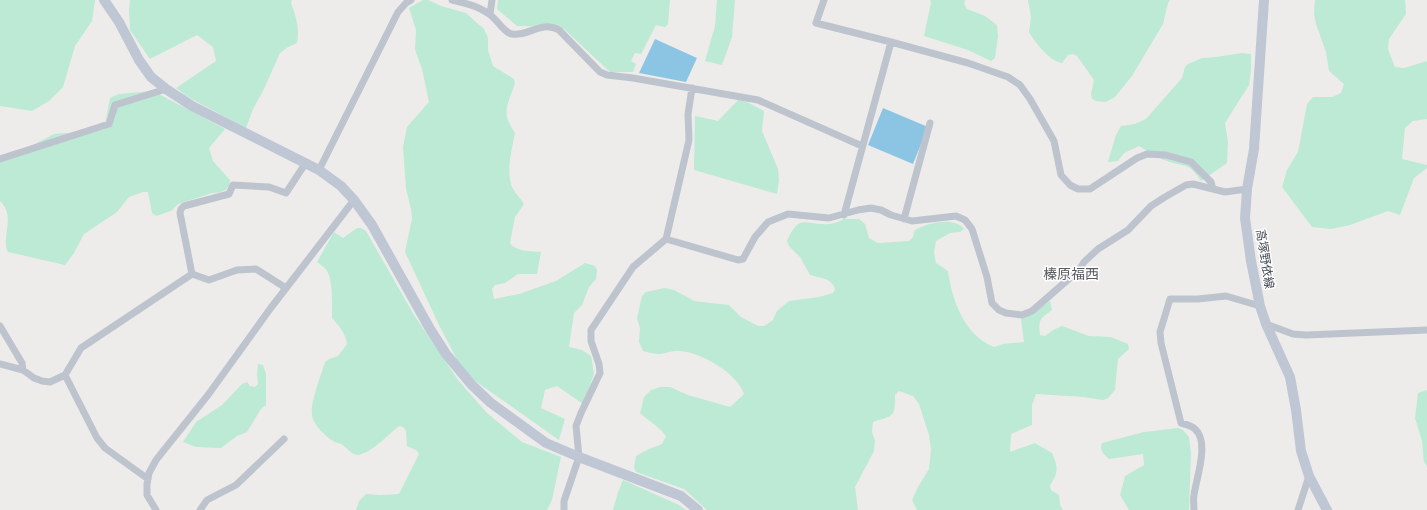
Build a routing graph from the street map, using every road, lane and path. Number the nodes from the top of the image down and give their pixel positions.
1 (104, 0) edge
2 (411, 0) edge
3 (452, 0) edge
4 (492, 0) edge
5 (824, 0) edge
6 (1264, 0) edge
7 (490, 14) junction
8 (891, 42) junction
9 (692, 88) junction
10 (166, 89) junction
11 (930, 123) dead end
12 (862, 146) junction
13 (0, 160) edge
14 (305, 164) junction
15 (319, 170) junction
16 (1213, 189) junction
17 (1247, 189) junction
18 (354, 200) junction
19 (844, 215) junction
20 (904, 219) junction
21 (666, 239) junction
22 (192, 274) junction
23 (286, 288) junction
24 (1260, 306) junction
25 (1266, 324) junction
26 (0, 326) edge
27 (1427, 330) edge
28 (0, 364) edge
29 (23, 370) junction
30 (65, 375) junction
31 (284, 439) dead end
32 (579, 457) junction
33 (1309, 476) junction
34 (148, 479) junction
35 (156, 510) edge
36 (200, 510) edge
37 (564, 510) edge
38 (698, 510) edge
39 (1194, 510) edge
40 (1298, 510) edge
41 (1327, 510) edge

1 - 10 street
2 - 15 street
3 - 7 street
4 - 7 street
5 - 8 street
6 - 17 street, 高塚野依線
7 - 9 street
8 - 12 street
8 - 16 street
9 - 12 street
9 - 21 street
10 - 13 street
10 - 14 street
11 - 20 street
12 - 19 street
14 - 15 street
14 - 22 street
15 - 18 street
16 - 17 street
16 - 20 street
17 - 24 street, 高塚野依線
18 - 23 street
18 - 32 street
19 - 20 street
19 - 21 street
21 - 32 street
22 - 23 street
22 - 30 street
23 - 34 street
24 - 25 street, 高塚野依線
24 - 39 street
25 - 27 street
25 - 33 street, 高塚野依線
26 - 29 street
28 - 29 street
29 - 30 street
30 - 34 street
31 - 36 street
32 - 37 street
32 - 38 street
33 - 40 street
33 - 41 street, 高塚野依線
34 - 35 street

